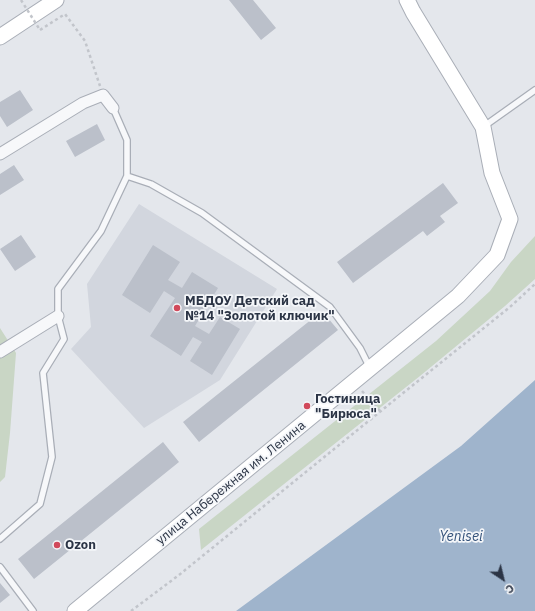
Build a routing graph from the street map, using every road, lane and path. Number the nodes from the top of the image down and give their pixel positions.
1 (21, 0) edge
2 (56, 0) edge
3 (407, 0) edge
4 (0, 37) edge
5 (535, 90) edge
6 (103, 95) junction
7 (113, 108) joint
8 (483, 127) junction
9 (0, 154) edge
10 (127, 176) junction
11 (535, 284) edge
12 (58, 316) junction
13 (0, 352) edge
14 (370, 368) junction
15 (354, 382) junction
16 (380, 412) junction
17 (0, 539) edge
18 (0, 567) edge
19 (33, 611) edge
20 (75, 611) edge
21 (132, 611) edge

1 - 6 path, bridge
2 - 4 street
3 - 8 street, улица Набережная им. Ленина
5 - 8 lane
6 - 7 street
6 - 9 street
7 - 10 lane
8 - 14 street, улица Набережная им. Ленина
10 - 12 lane
10 - 14 lane
11 - 16 path
12 - 13 street
12 - 17 lane
14 - 15 street, улица Набережная им. Ленина
15 - 16 path
15 - 20 street, улица Набережная им. Ленина
16 - 21 path
18 - 19 lane

